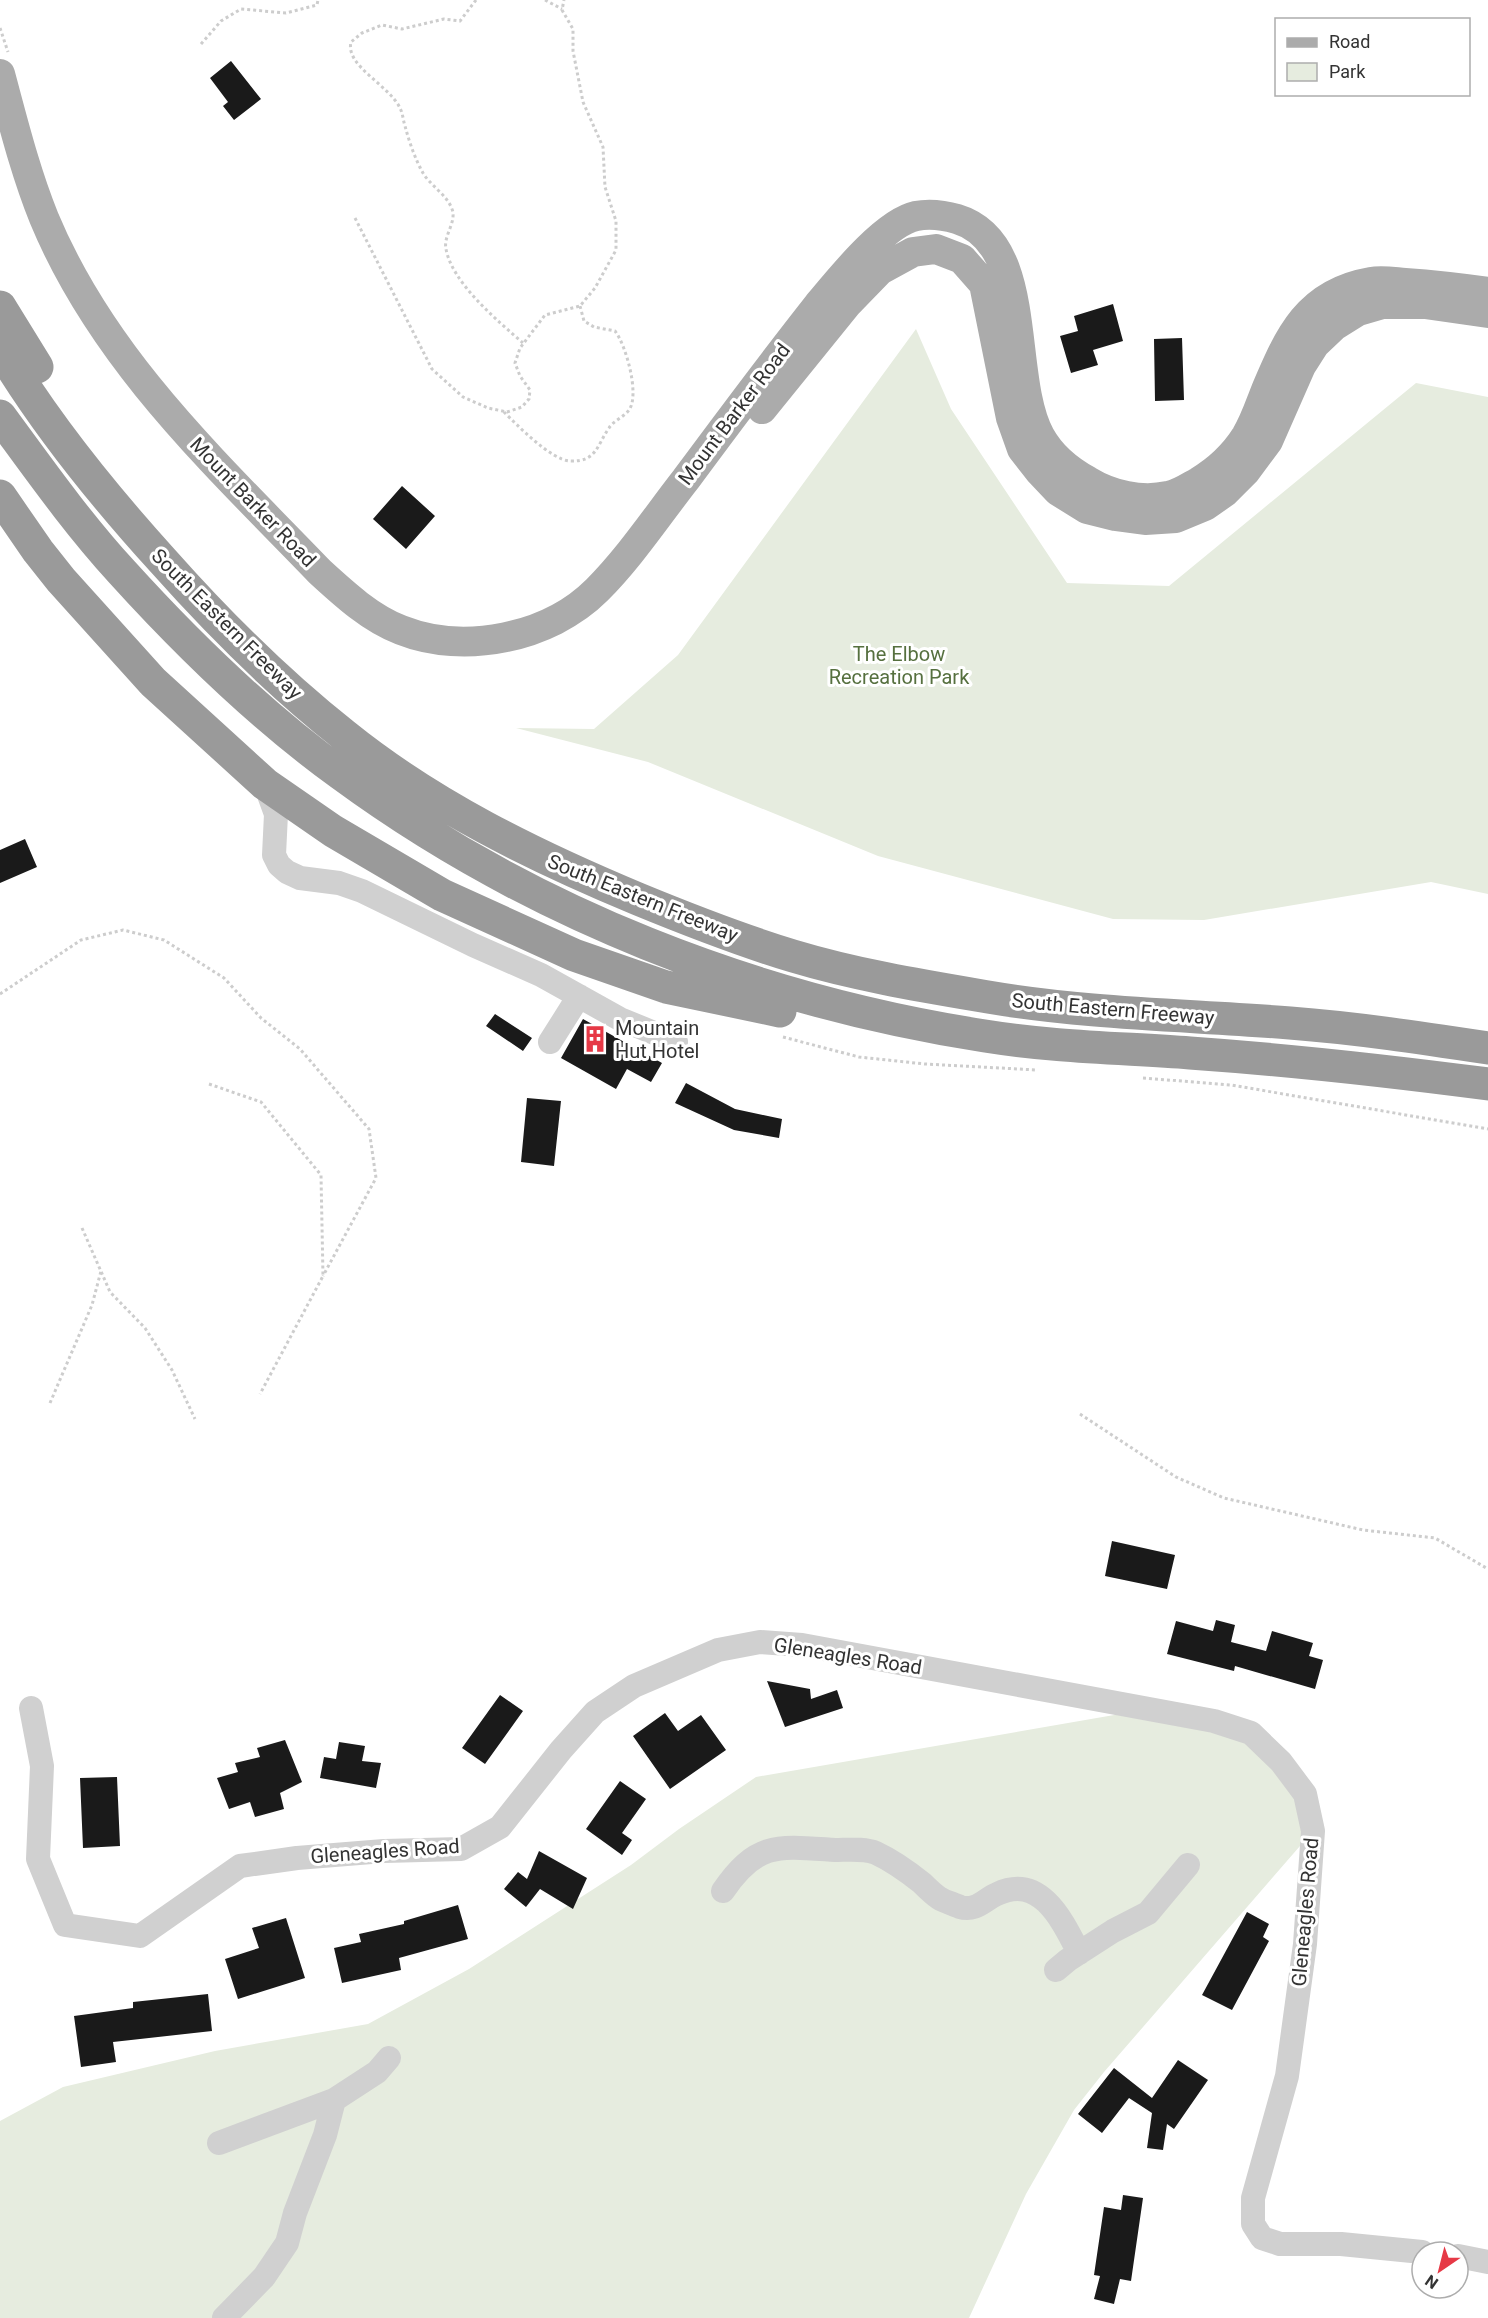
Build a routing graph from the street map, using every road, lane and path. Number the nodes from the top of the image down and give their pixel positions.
1 (318, 0) edge
2 (476, 0) edge
3 (545, 0) edge
4 (564, 0) edge
5 (562, 9) junction
6 (0, 28) edge
7 (201, 44) dead end
8 (4, 64) edge
9 (0, 118) edge
10 (355, 218) dead end
11 (1488, 292) edge
12 (580, 306) junction
13 (0, 307) edge
14 (1488, 313) edge
15 (1326, 315) junction
16 (523, 343) junction
17 (0, 348) edge
18 (502, 411) junction
19 (0, 416) edge
20 (1065, 481) junction
21 (0, 496) edge
22 (346, 737) junction
23 (265, 784) junction
24 (333, 831) junction
25 (273, 845) junction
26 (0, 994) edge
27 (579, 996) junction
28 (988, 1037) junction
29 (550, 1042) dead end
30 (676, 1042) dead end
31 (1488, 1048) edge
32 (209, 1084) dead end
33 (1488, 1084) edge
34 (82, 1228) dead end
35 (101, 1271) junction
36 (323, 1276) junction
37 (260, 1394) dead end
38 (50, 1403) dead end
39 (1080, 1414) dead end
40 (195, 1419) dead end
41 (1488, 1569) edge
42 (31, 1708) dead end
43 (1188, 1865) dead end
44 (723, 1891) dead end
45 (1079, 1953) junction
46 (1056, 1970) dead end
47 (389, 2058) dead end
48 (334, 2100) junction
49 (219, 2143) dead end
50 (1410, 2251) edge
51 (1470, 2258) edge
52 (1488, 2262) edge
53 (224, 2318) edge

1 - 7 path
2 - 16 path
3 - 5 path
4 - 5 path
5 - 12 path
6 - 8 path
8 - 20 main road, Mount Barker Road
9 - 20 main road, Mount Barker Road
10 - 18 path
11 - 15 main road, Mount Barker Road
12 - 16 path
12 - 18 path
13 - 22 highway
14 - 15 main road, Mount Barker Road
15 - 20 main road, Mount Barker Road
16 - 18 path
17 - 22 highway, South Eastern Freeway
19 - 28 highway, South Eastern Freeway
21 - 23 highway
22 - 31 highway, South Eastern Freeway
23 - 24 highway
23 - 25 street
24 - 25 street
24 - 28 highway
25 - 27 street
26 - 36 path
27 - 29 street
27 - 30 street
28 - 33 highway, South Eastern Freeway
32 - 36 path
34 - 35 path
35 - 38 path
35 - 40 path
36 - 37 path
39 - 41 path
42 - 50 street, Gleneagles Road
43 - 45 street
44 - 45 street
45 - 46 street
47 - 48 street
48 - 49 street
48 - 53 street
51 - 52 street

